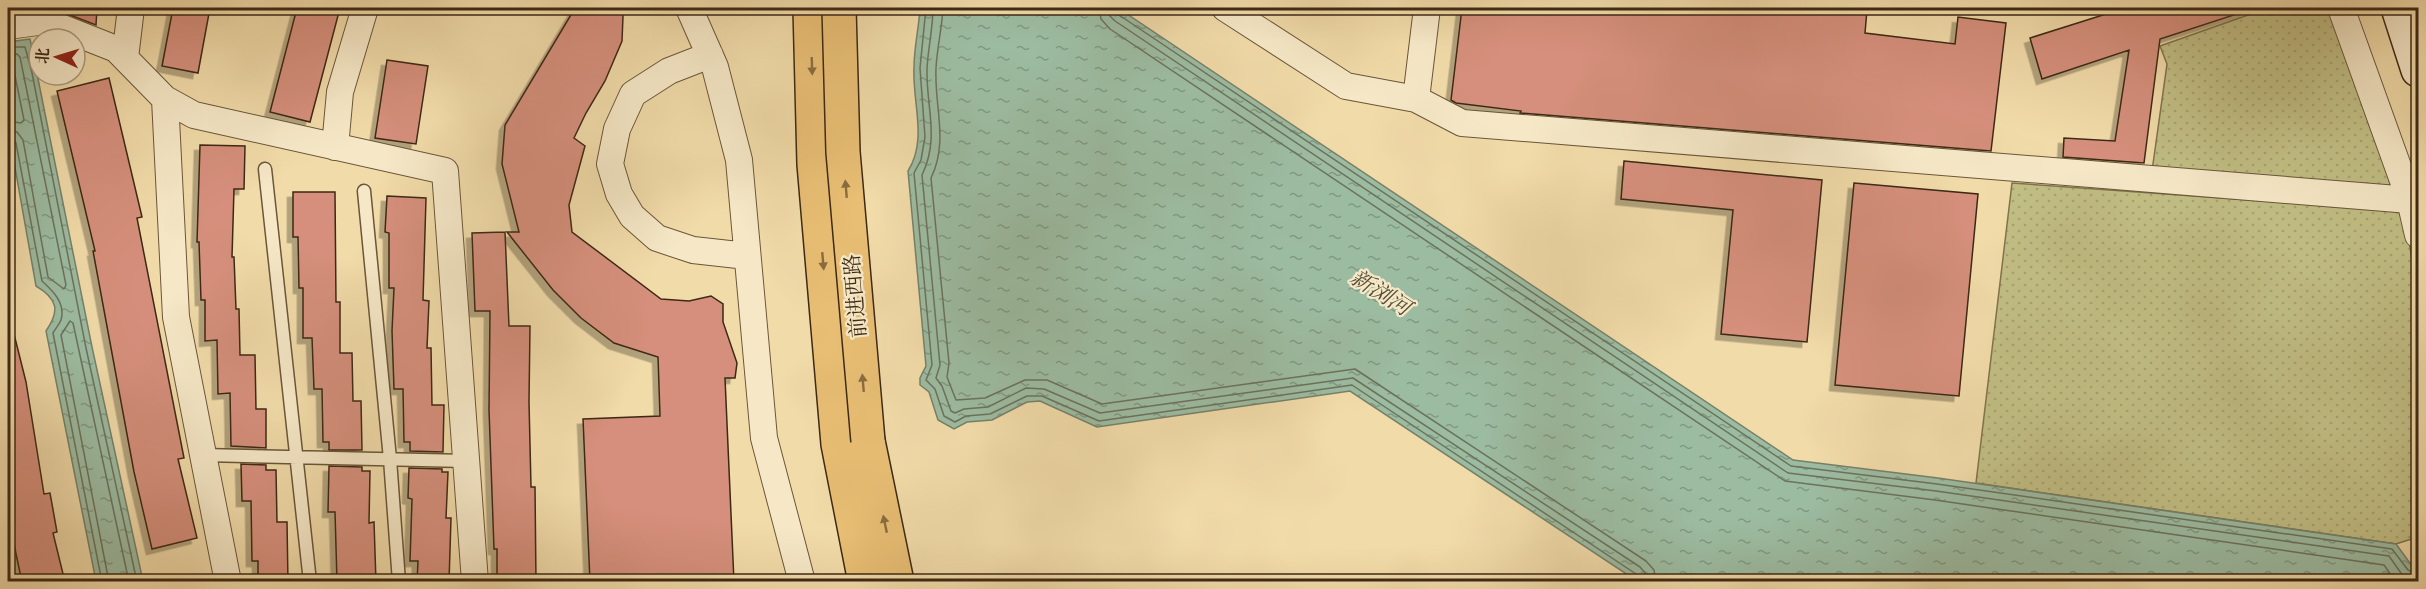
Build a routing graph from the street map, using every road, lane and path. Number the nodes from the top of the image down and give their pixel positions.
1 (131, 8) edge
2 (365, 8) edge
3 (689, 8) edge
4 (810, 8) edge
5 (838, 8) edge
6 (1225, 8) edge
7 (1426, 8) edge
8 (2341, 8) edge
9 (2398, 8) edge
10 (14, 25) edge
11 (710, 55) junction
12 (125, 58) junction
13 (2418, 70) edge
14 (165, 99) junction
15 (1416, 99) junction
16 (335, 147) junction
17 (265, 169) dead end
18 (364, 191) dead end
19 (2410, 200) junction
20 (2418, 235) edge
21 (747, 256) junction
22 (853, 443) junction
23 (203, 455) junction
24 (296, 457) junction
25 (390, 459) junction
26 (466, 461) junction
27 (228, 582) edge
28 (310, 582) edge
29 (399, 582) edge
30 (475, 582) edge
31 (801, 582) edge
32 (865, 582) edge
33 (897, 582) edge

1 - 12 street
2 - 16 street
3 - 11 street
4 -> 22 main road, 前进西路
22 -> 5 main road, 前进西路, bridge
6 - 15 street
7 - 15 street
8 - 19 street
9 - 13 main road
10 - 12 street
11 - 21 street
11 - 21 street
12 - 14 street
14 - 16 street
14 - 23 street
15 - 19 street
16 - 26 street
17 - 24 lane
18 - 25 lane
19 - 20 street
21 - 31 street
22 - 32 main road, 前进西路
33 -> 22 main road, 前进西路
23 - 24 lane
23 - 27 street
24 - 25 lane
24 - 28 lane
25 - 26 lane
25 - 29 lane
26 - 30 street

